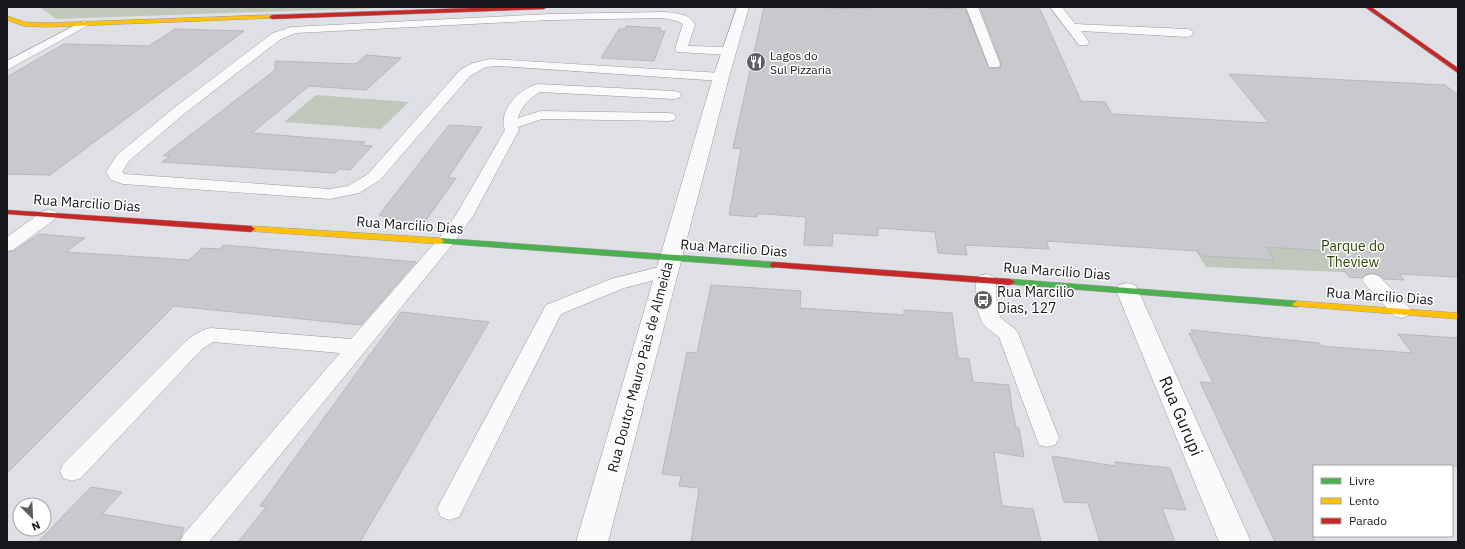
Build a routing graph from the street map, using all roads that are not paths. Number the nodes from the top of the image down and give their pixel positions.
1 (544, 7) edge
2 (743, 7) edge
3 (972, 7) edge
4 (1056, 7) edge
5 (1368, 7) edge
6 (7, 18) edge
7 (83, 24) junction
8 (1072, 27) junction
9 (1187, 33) dead end
10 (1082, 42) dead end
11 (725, 51) junction
12 (994, 64) dead end
13 (7, 66) edge
14 (1458, 71) edge
15 (717, 76) junction
16 (674, 95) dead end
17 (669, 118) dead end
18 (510, 125) junction
19 (7, 212) edge
20 (49, 214) junction
21 (446, 241) junction
22 (7, 246) edge
23 (669, 264) junction
24 (986, 280) junction
25 (1372, 280) dead end
26 (1127, 290) junction
27 (1401, 311) junction
28 (1458, 316) edge
29 (356, 347) junction
30 (1047, 438) dead end
31 (72, 471) dead end
32 (450, 509) dead end
33 (194, 542) edge
34 (592, 542) edge
35 (1235, 542) edge

1 - 7 street
2 - 11 street, Rua Doutor Mauro Pais de Almeida
3 - 12 lane
4 - 8 lane
5 - 14 street
6 - 7 street
7 - 13 lane
8 - 9 lane
8 - 10 lane
11 - 15 street, Rua Doutor Mauro Pais de Almeida
11 - 15 lane
15 - 23 street, Rua Doutor Mauro Pais de Almeida
16 - 18 lane
17 - 18 lane
18 - 21 lane
19 - 20 street, Rua Marcilio Dias
20 - 21 street, Rua Marcilio Dias
20 - 22 lane
21 - 23 street, Rua Marcilio Dias
21 - 29 lane
23 - 24 street, Rua Marcilio Dias
23 - 32 lane
23 - 34 street, Rua Doutor Mauro Pais de Almeida
24 - 26 street, Rua Marcilio Dias
24 - 30 lane
25 - 27 lane
26 - 27 street, Rua Marcilio Dias
26 - 35 street, Rua Gurupi
27 - 28 street, Rua Marcilio Dias
29 - 31 lane
29 - 33 lane

